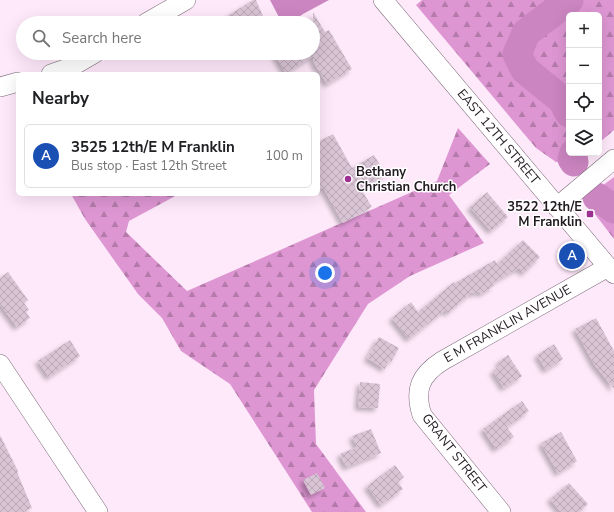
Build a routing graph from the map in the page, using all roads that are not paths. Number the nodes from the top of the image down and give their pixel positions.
1 (186, 0) edge
2 (383, 0) edge
3 (158, 16) edge
4 (83, 60) edge
5 (57, 72) edge
6 (16, 83) edge
7 (0, 87) edge
8 (614, 159) edge
9 (557, 207) junction
10 (611, 271) edge
11 (0, 364) edge
12 (419, 390) joint
13 (98, 512) edge
14 (501, 512) edge

1 - 3 street
2 - 9 street, EAST 12TH STREET
4 - 5 street
6 - 7 street
8 - 9 street
9 - 10 street, EAST 12TH STREET
10 - 12 street, E M FRANKLIN AVENUE
11 - 13 street
12 - 14 street, GRANT STREET

